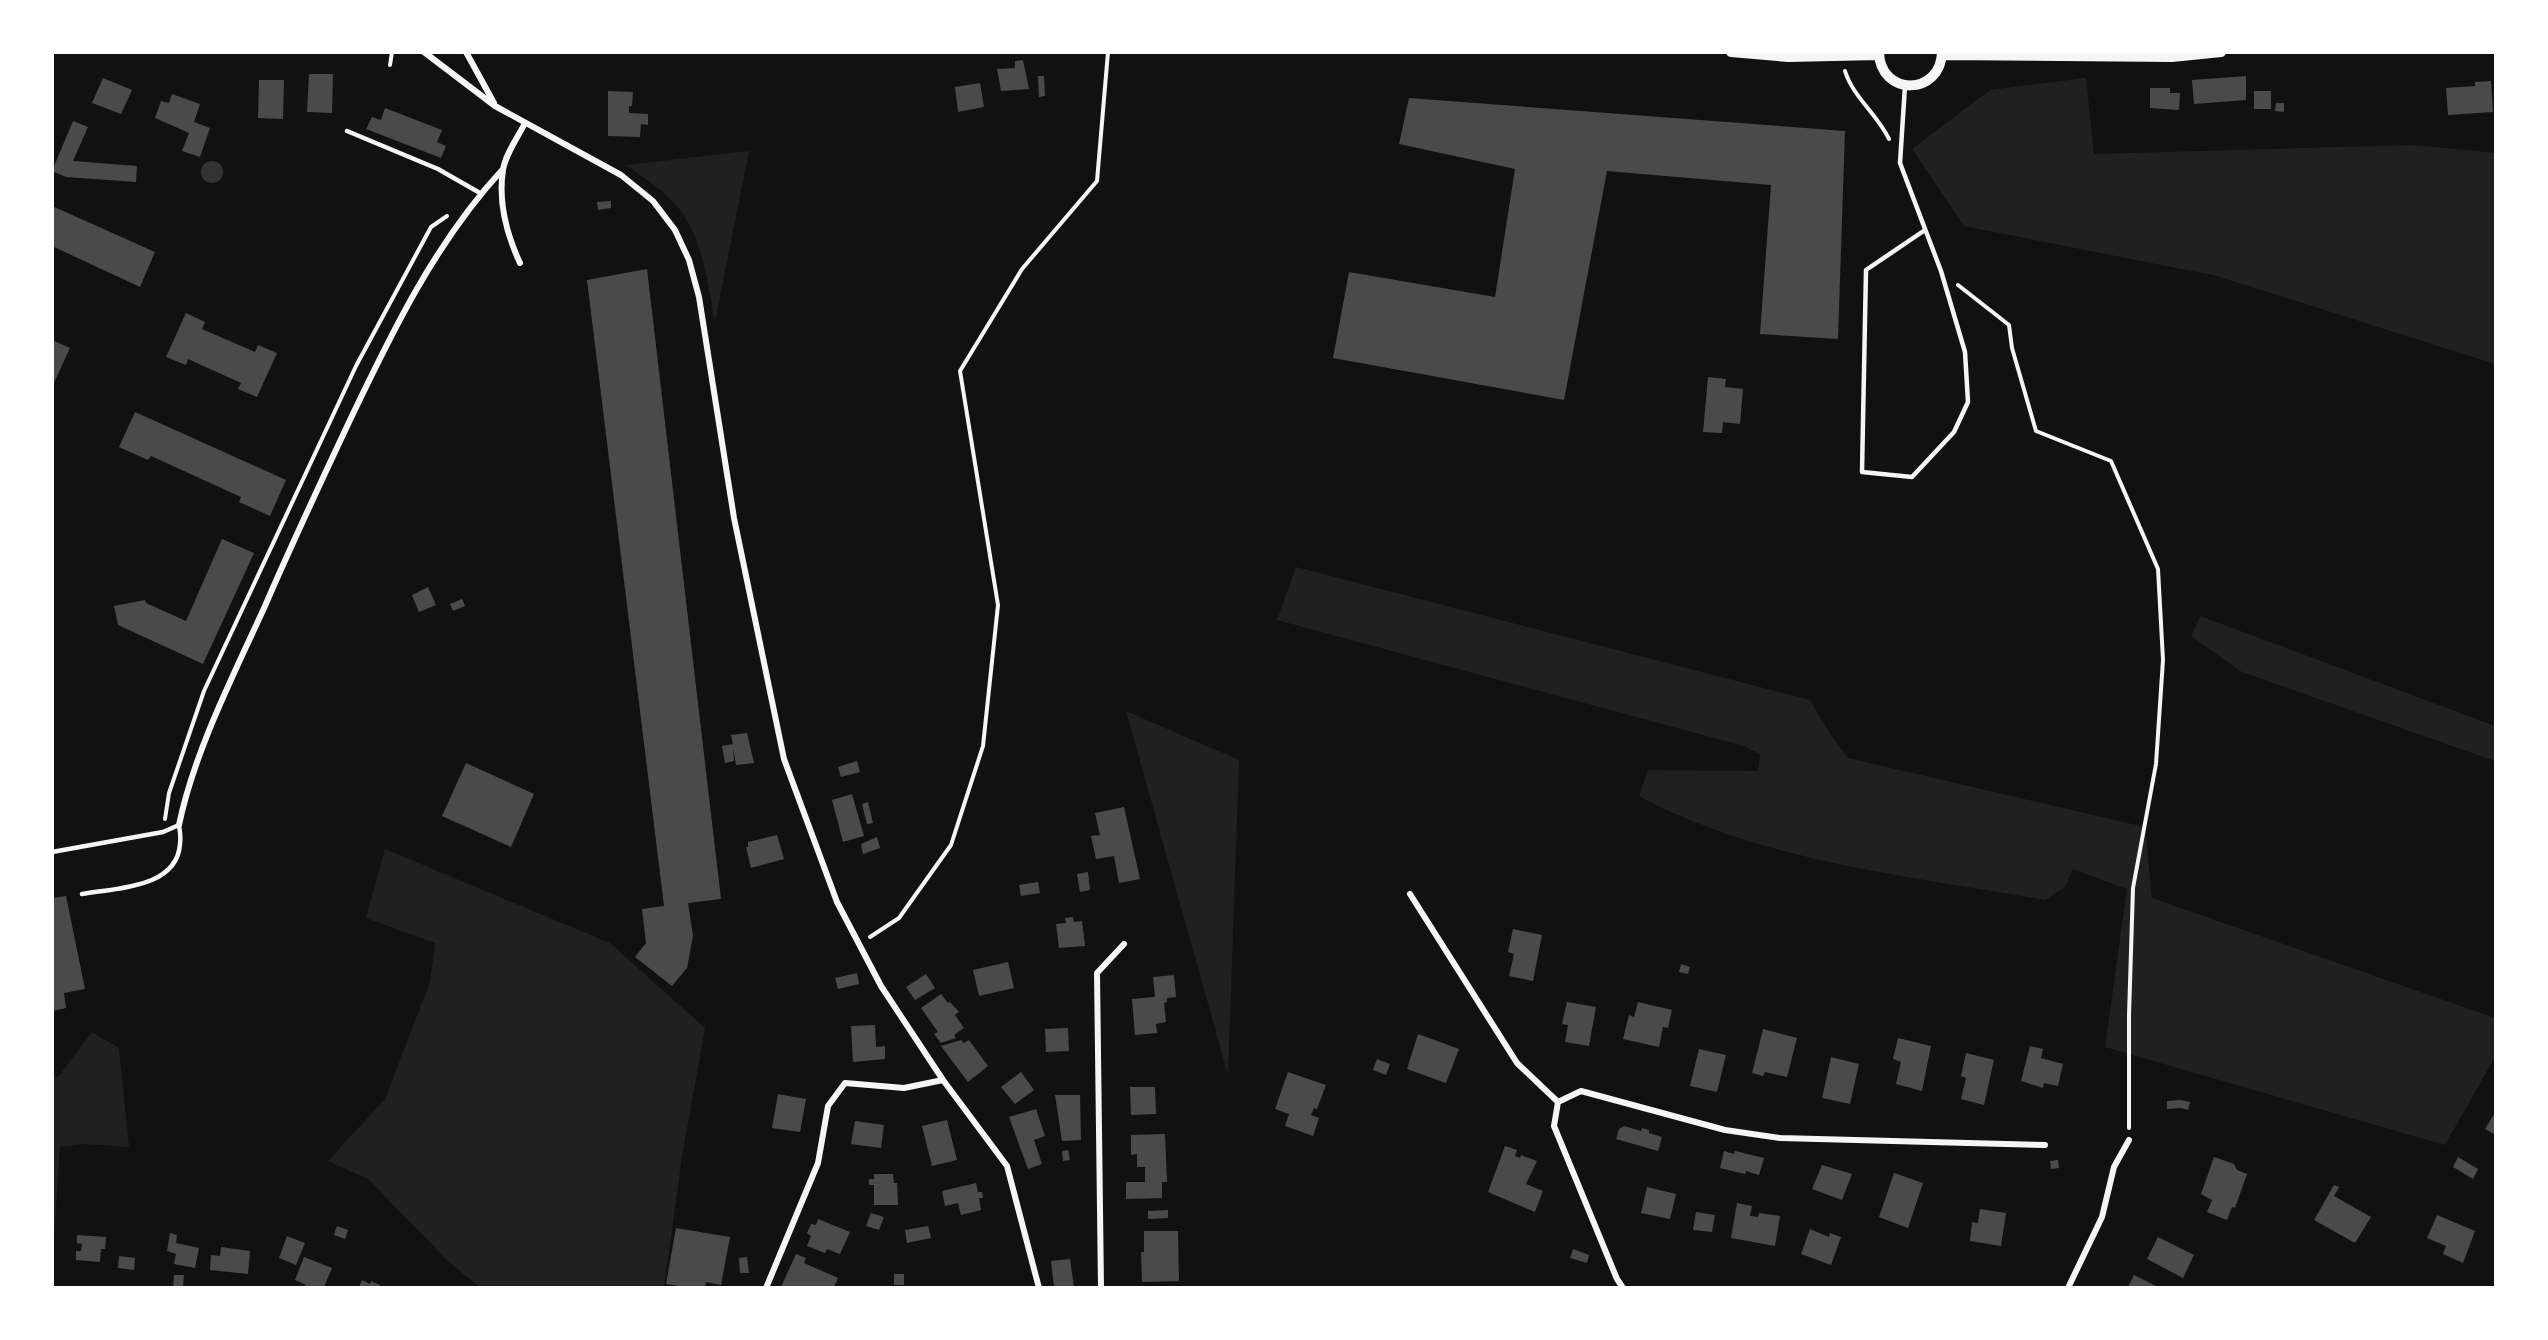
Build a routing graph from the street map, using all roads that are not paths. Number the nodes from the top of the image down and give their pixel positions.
1 (424, 52) edge
2 (466, 52) edge
3 (1731, 52) edge
4 (2221, 52) edge
5 (1879, 54) edge
6 (1942, 54) edge
7 (1905, 86) junction
8 (495, 106) junction
9 (525, 123) junction
10 (347, 131) dead end
11 (503, 169) junction
12 (480, 193) junction
13 (1925, 230) junction
14 (520, 263) dead end
15 (179, 825) junction
16 (52, 852) edge
17 (82, 894) dead end
18 (1410, 894) dead end
19 (1124, 944) dead end
20 (943, 1080) junction
21 (1558, 1102) junction
22 (2130, 1140) road end
23 (2045, 1145) dead end
24 (766, 1287) edge
25 (1039, 1287) edge
26 (1101, 1287) edge
27 (1623, 1287) edge
28 (2068, 1287) edge

1 - 8 street
2 - 8 street
3 - 5 street
4 - 6 street
5 - 7 street
6 - 7 street
7 - 13 lane
8 - 9 street
9 - 11 street
9 - 20 street
10 - 12 lane
11 - 12 street
11 - 14 street
12 - 15 street
13 - 13 lane
15 - 16 lane
15 - 17 lane
18 - 21 street
19 - 26 street
20 - 24 street
20 - 25 street
21 - 23 street
21 - 27 street
22 - 28 street

